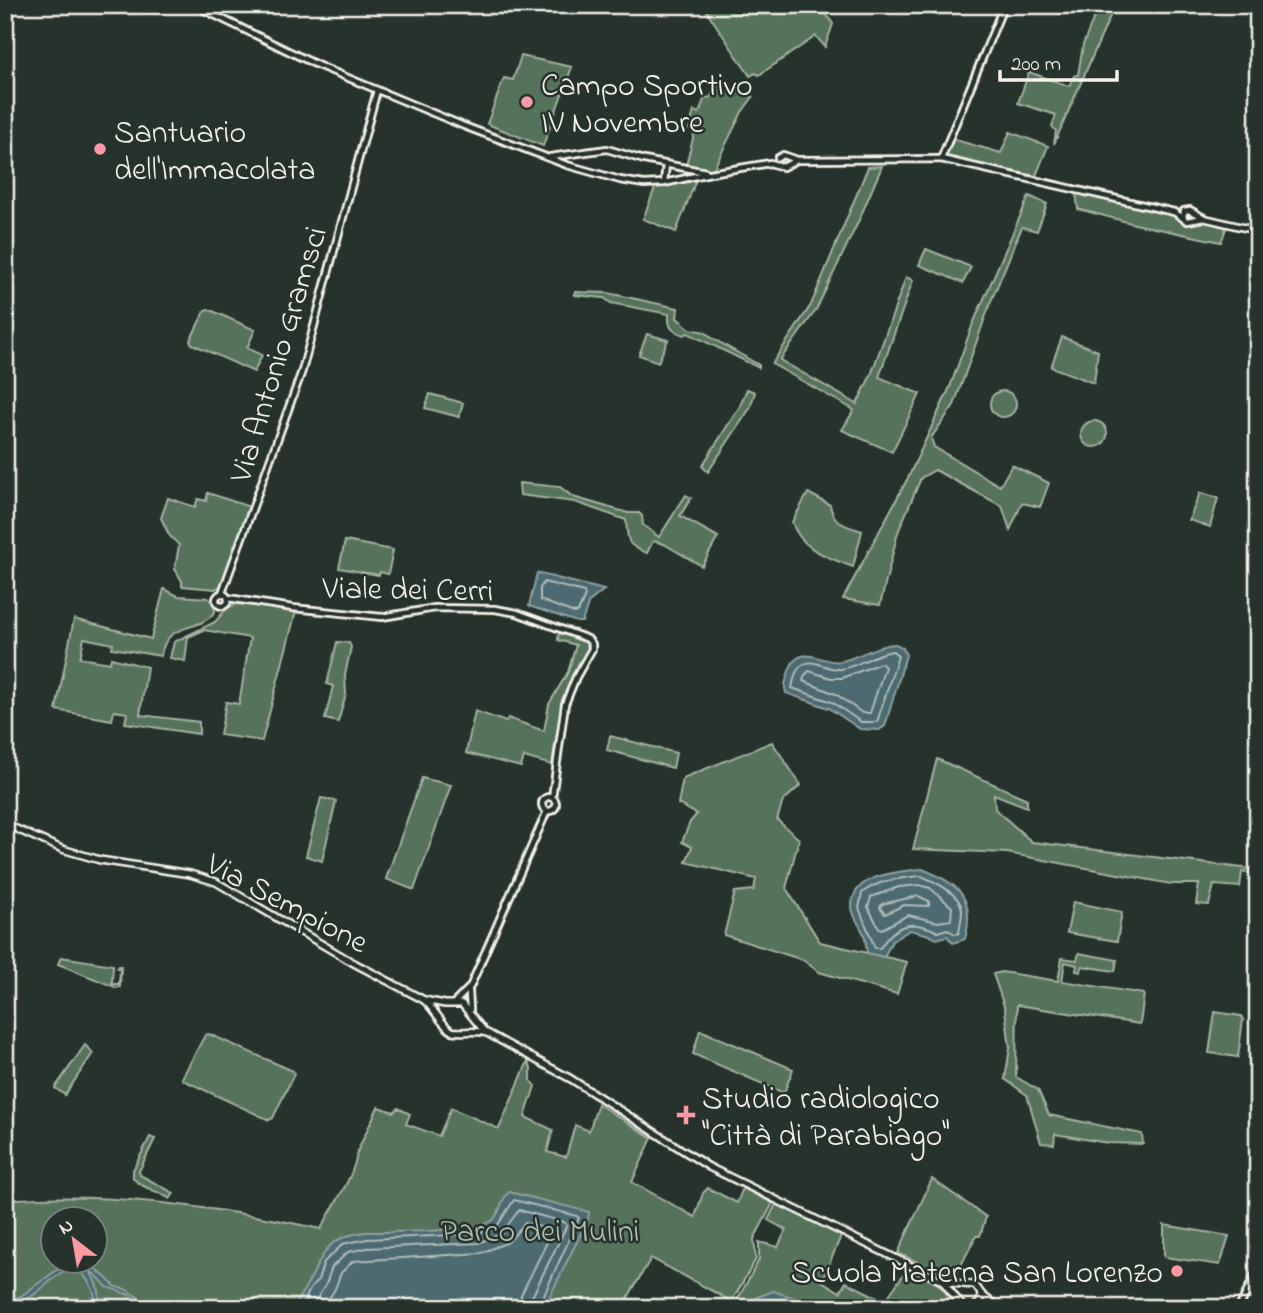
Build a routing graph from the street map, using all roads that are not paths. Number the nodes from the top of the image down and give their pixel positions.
1 (183, 5) edge
2 (194, 5) edge
3 (1003, 5) edge
4 (202, 9) junction
5 (377, 90) junction
6 (567, 156) junction
7 (547, 157) junction
8 (778, 158) junction
9 (941, 159) junction
10 (788, 161) junction
11 (771, 163) junction
12 (666, 164) junction
13 (567, 165) junction
14 (779, 165) junction
15 (710, 173) junction
16 (664, 183) junction
17 (1189, 210) junction
18 (1174, 212) junction
19 (1204, 218) junction
20 (1187, 220) junction
21 (1258, 231) edge
22 (227, 596) joint
23 (552, 798) junction
24 (547, 811) junction
25 (5, 824) edge
26 (470, 987) junction
27 (425, 1000) junction
28 (452, 1004) junction
29 (470, 1012) junction
30 (443, 1022) junction
31 (462, 1031) junction
32 (487, 1033) junction
33 (1258, 1269) edge
34 (938, 1279) junction
35 (962, 1284) junction
36 (981, 1292) junction
37 (956, 1298) junction
38 (974, 1307) edge
39 (955, 1308) edge
40 (964, 1308) edge
41 (993, 1308) edge
42 (999, 1308) edge
43 (1239, 1308) edge

1 - 4 street
2 - 4 street
3 - 9 street
4 - 5 street
5 - 7 street
5 - 22 street, Via Antonio Gramsci
6 - 7 street
6 - 12 street
6 - 13 street
7 - 13 street
8 - 10 street
8 - 11 street
8 - 14 street
9 - 10 street
9 - 18 street
10 - 14 street
11 - 14 street
11 - 15 street
12 - 15 street
12 - 16 street
13 - 16 street
15 - 16 street
17 - 18 street
17 - 19 street
17 - 20 street
17 - 20 street
18 - 20 street
19 - 20 street
19 - 21 street
22 - 23 street, Viale dei Cerri
23 - 24 street
23 - 24 street
24 - 26 street
25 - 27 main road, Via Sempione
26 - 28 street
26 - 29 street
27 - 28 main road, Via Sempione
27 - 30 main road, Via Sempione
28 - 29 main road
28 - 30 main road
29 - 31 main road
29 - 32 main road
30 - 31 main road
31 - 32 main road
32 - 34 main road
33 - 43 street
34 - 35 main road
34 - 37 main road
35 - 36 main road
35 - 37 main road
36 - 38 main road
36 - 42 main road
37 - 39 street
37 - 40 main road
38 - 41 main road

